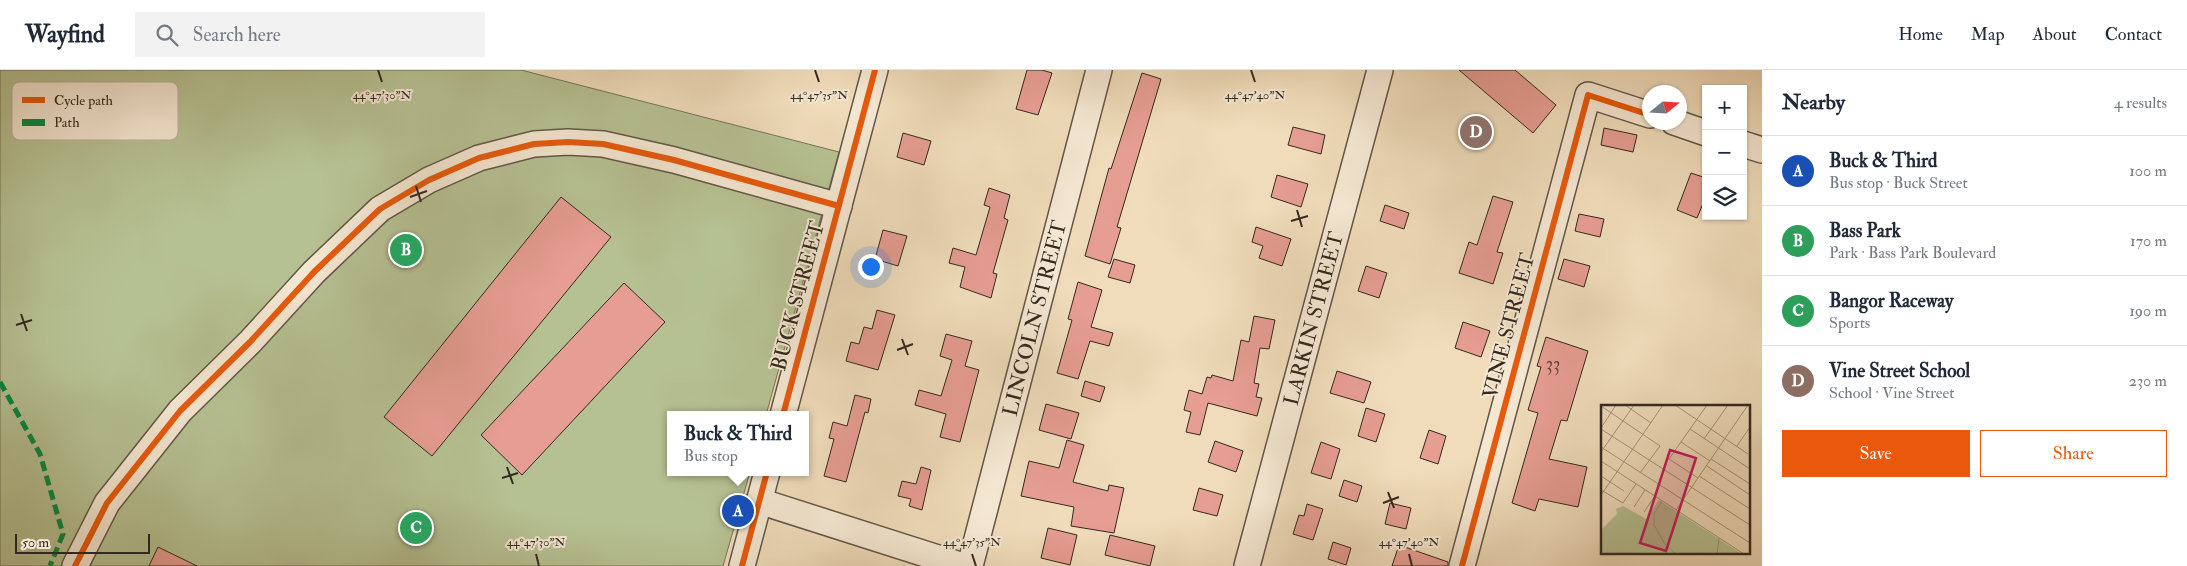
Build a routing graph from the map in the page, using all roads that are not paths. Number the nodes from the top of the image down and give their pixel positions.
1 (875, 70) edge
2 (1099, 70) edge
3 (1380, 70) edge
4 (1642, 112) edge
5 (1687, 126) edge
6 (1702, 132) edge
7 (1747, 145) edge
8 (1762, 150) edge
9 (839, 206) junction
10 (784, 411) edge
11 (766, 476) edge
12 (759, 501) junction
13 (75, 566) edge
14 (742, 566) edge
15 (963, 566) edge
16 (970, 566) edge
17 (1248, 566) edge
18 (1462, 566) edge

1 - 9 street, BUCK STREET
2 - 16 street, LINCOLN STREET
3 - 17 street, LARKIN STREET
4 - 18 street, VINE STREET
5 - 6 street
7 - 8 street
9 - 10 street, BUCK STREET
9 - 13 street
11 - 12 street
12 - 14 street
12 - 15 street

